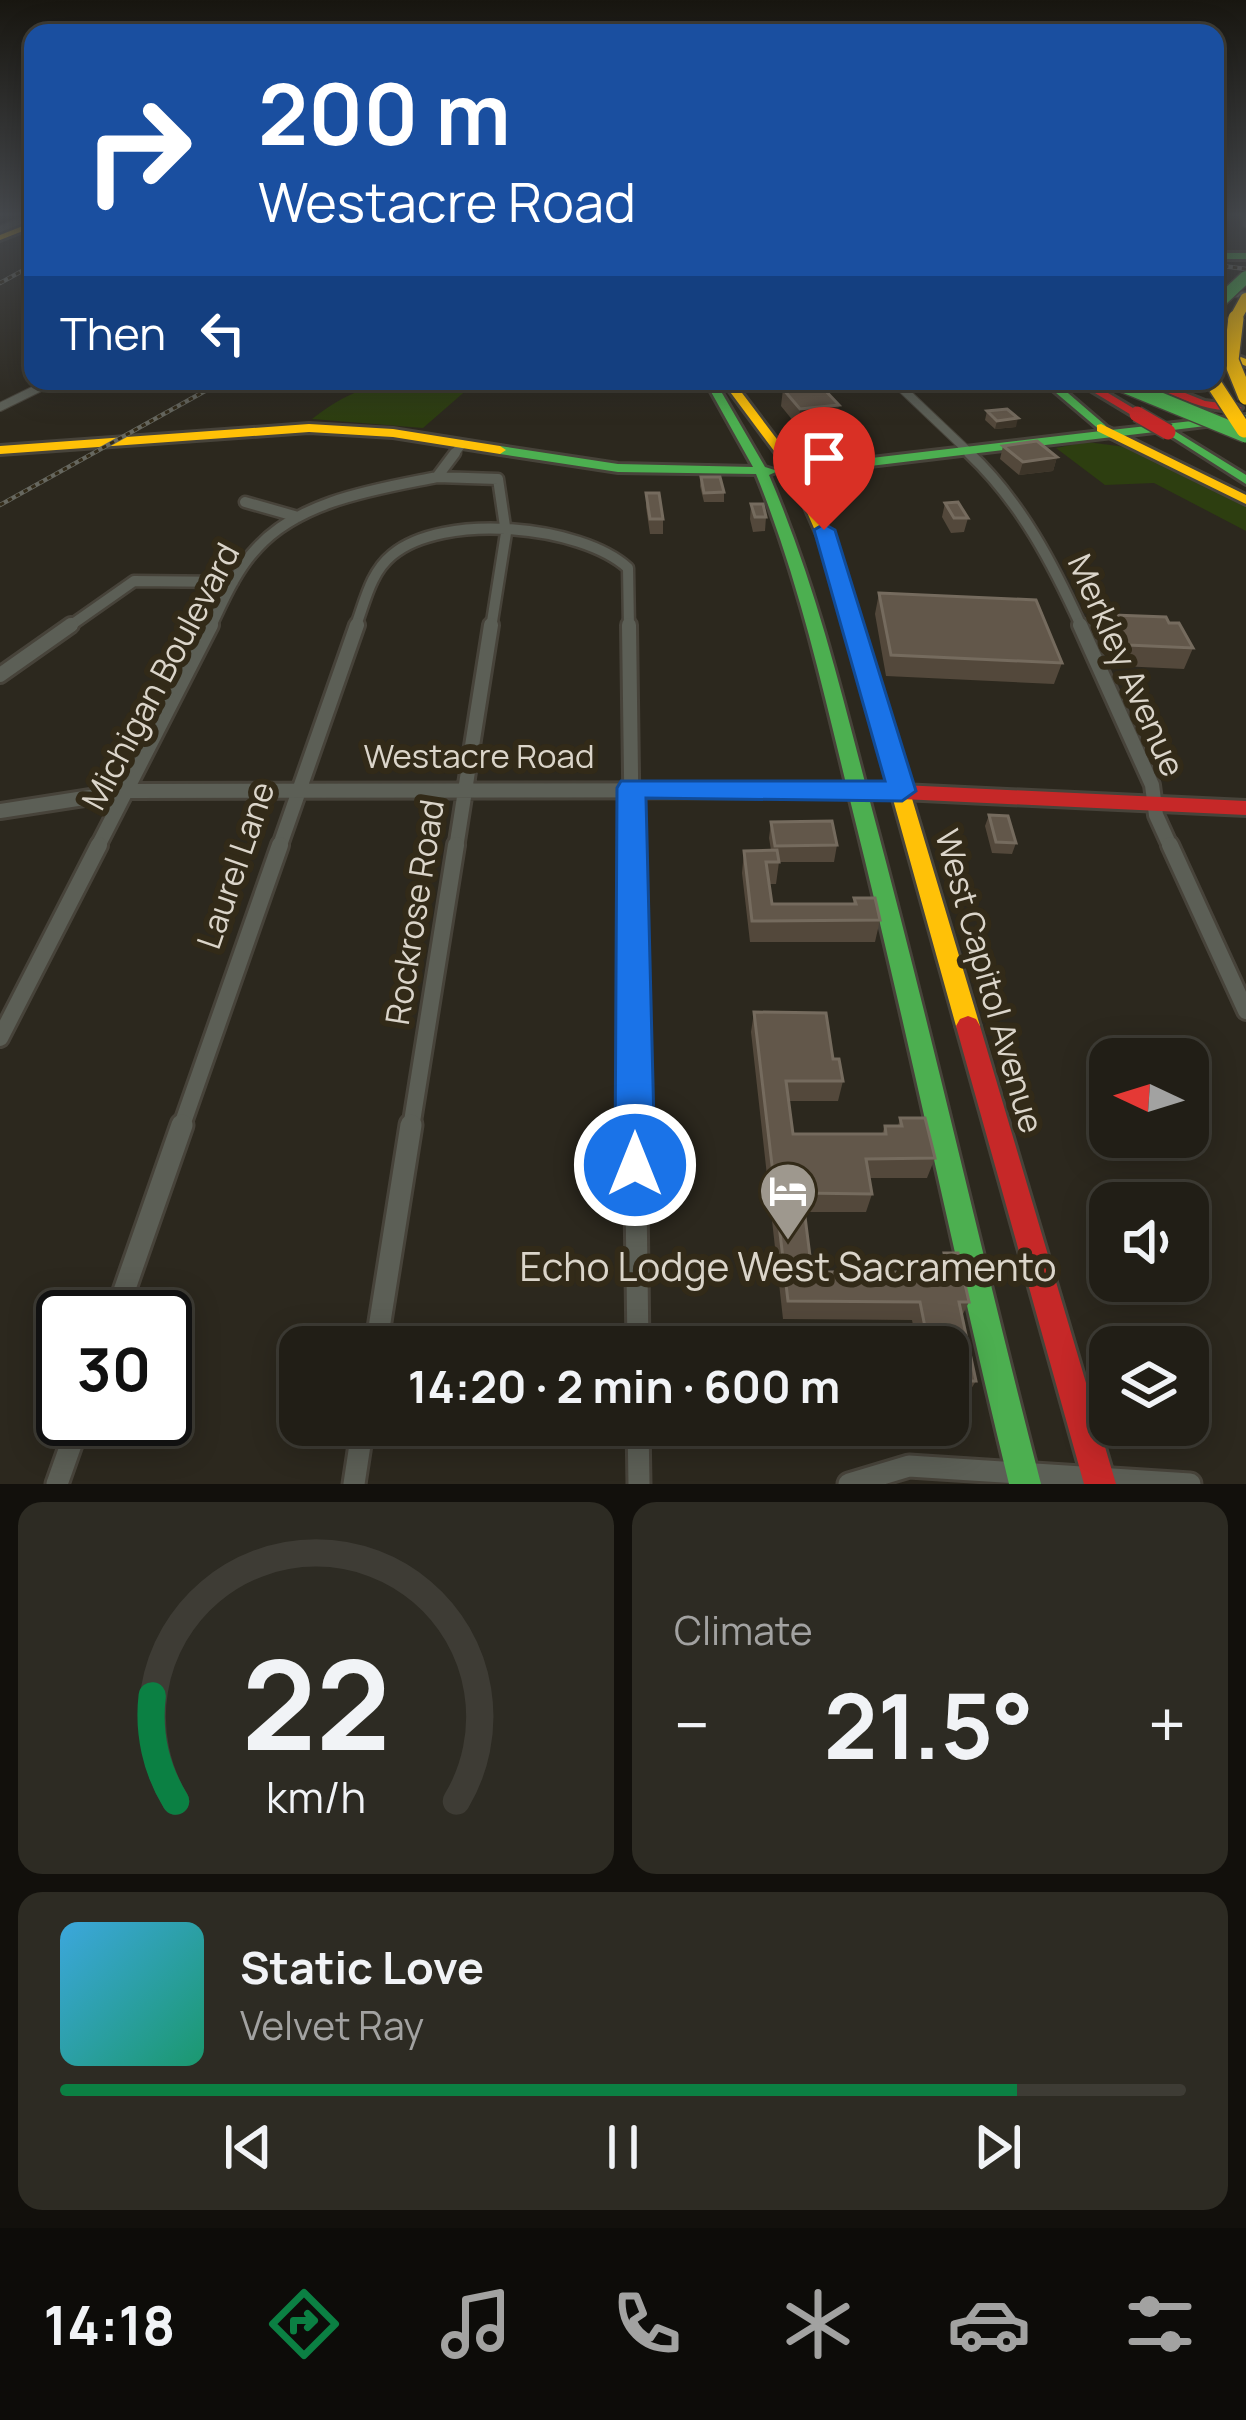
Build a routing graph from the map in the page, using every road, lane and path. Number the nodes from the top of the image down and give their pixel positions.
1 (1246, 297) edge
2 (35, 390) edge
3 (725, 390) edge
4 (726, 390) edge
5 (904, 390) edge
6 (1143, 390) edge
7 (1168, 390) edge
8 (1172, 390) edge
9 (1219, 390) edge
10 (1077, 392) edge
11 (1246, 397) edge
12 (0, 407) edge
13 (1213, 417) junction
14 (1246, 422) edge
15 (1105, 431) junction
16 (1052, 437) junction
17 (462, 444) junction
18 (0, 450) edge
19 (968, 450) junction
20 (766, 471) junction
21 (795, 471) junction
22 (437, 477) junction
23 (1246, 480) edge
24 (1246, 500) edge
25 (244, 502) dead end
26 (298, 517) junction
27 (506, 533) junction
28 (233, 582) junction
29 (845, 596) junction
30 (809, 597) junction
31 (0, 675) edge
32 (296, 788) junction
33 (632, 788) junction
34 (468, 789) junction
35 (860, 790) junction
36 (129, 791) junction
37 (902, 791) junction
38 (1154, 800) junction
39 (1246, 808) edge
40 (0, 811) edge
41 (1246, 1011) edge
42 (0, 1038) edge
43 (124, 1290) edge
44 (379, 1326) edge
45 (638, 1326) edge
46 (70, 1446) edge
47 (360, 1446) edge
48 (638, 1446) edge
49 (1024, 1479) edge
50 (1099, 1481) edge
51 (57, 1484) edge
52 (354, 1484) edge
53 (639, 1484) edge
54 (849, 1484) edge
55 (1190, 1484) edge

1 - 11 main road, bridge
2 - 12 street
3 - 20 main road, West Capitol Avenue
4 - 21 main road, West Capitol Avenue
5 - 19 street, Merkley Avenue
6 - 14 main road, bridge
7 - 13 main road
8 - 14 main road
9 - 14 main road, bridge
10 - 15 main road
10 - 16 main road
10 - 23 main road, bridge
13 - 14 main road
13 - 15 main road
15 - 16 main road
15 - 24 main road
16 - 19 main road
17 - 18 main road
17 - 20 main road
17 - 22 street
19 - 21 main road
19 - 38 street, Merkley Avenue
20 - 21 main road
20 - 30 main road, West Capitol Avenue
21 - 29 main road, West Capitol Avenue
22 - 26 street, Michigan Boulevard
22 - 27 street, Rockrose Road
25 - 26 street
26 - 28 street, Michigan Boulevard
27 - 32 street, Laurel Lane
27 - 33 street, Laurel Lane
27 - 34 street, Rockrose Road
28 - 31 street
28 - 36 street, Michigan Boulevard
29 - 30 main road
29 - 37 main road, West Capitol Avenue
30 - 35 main road, West Capitol Avenue
32 - 34 street, Westacre Road
32 - 36 street, Westacre Road
32 - 43 street, Laurel Lane
33 - 34 street, Westacre Road
33 - 35 street, Westacre Road
33 - 45 street
34 - 44 street, Rockrose Road
35 - 37 main road, Westacre Road
35 - 49 main road, West Capitol Avenue
36 - 40 street, Westacre Road
36 - 42 street, Michigan Boulevard
37 - 38 main road, Westacre Road
37 - 50 main road, West Capitol Avenue
38 - 39 main road, Westacre Road
38 - 41 street, Merkley Avenue
46 - 51 street
47 - 52 street
48 - 53 street
49 - 50 street
49 - 54 street
50 - 55 street

